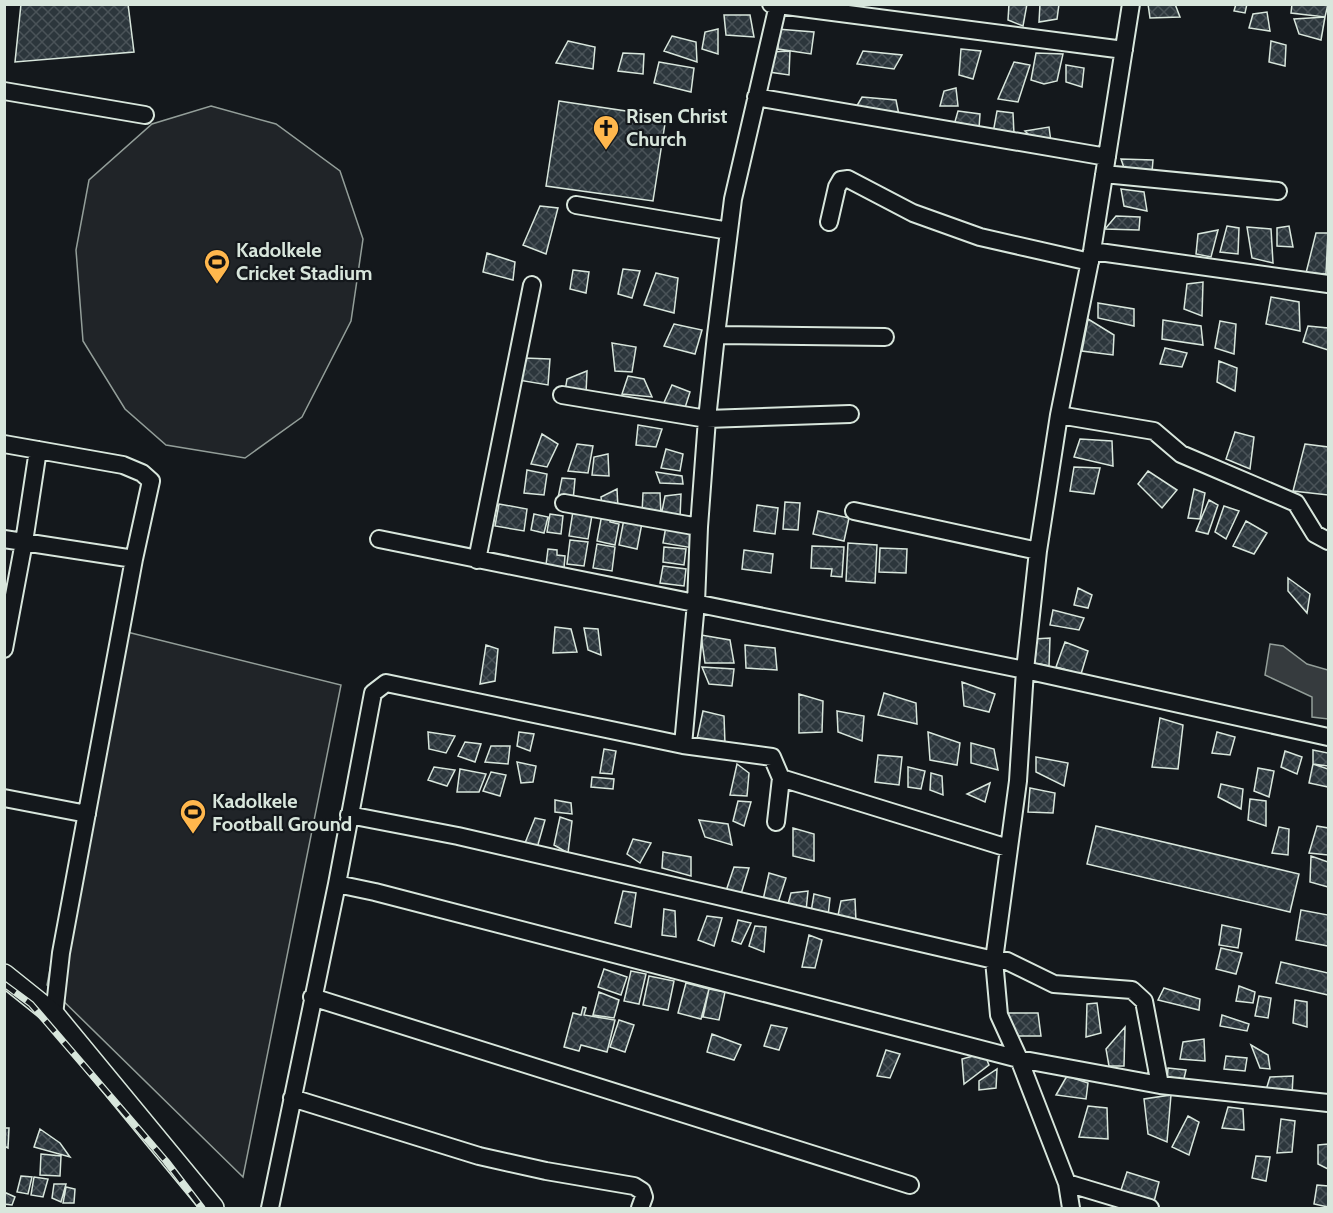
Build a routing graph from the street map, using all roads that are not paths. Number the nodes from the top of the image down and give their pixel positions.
1 (771, 4) edge
2 (1131, 4) edge
3 (778, 5) edge
4 (1124, 50) junction
5 (4, 91) edge
6 (756, 97) junction
7 (145, 115) dead end
8 (1107, 157) junction
9 (1104, 174) junction
10 (1278, 191) dead end
11 (576, 205) dead end
12 (829, 222) dead end
13 (729, 231) junction
14 (1091, 256) junction
15 (1329, 284) edge
16 (532, 285) dead end
17 (716, 335) junction
18 (885, 337) dead end
19 (562, 395) dead end
20 (850, 414) dead end
21 (1059, 415) junction
22 (707, 419) junction
23 (4, 444) edge
24 (38, 450) junction
25 (564, 503) dead end
26 (854, 511) dead end
27 (699, 527) junction
28 (4, 539) edge
29 (379, 539) dead end
30 (1329, 541) edge
31 (24, 542) junction
32 (1038, 551) junction
33 (134, 560) junction
34 (477, 560) junction
35 (696, 603) junction
36 (4, 649) edge
37 (1025, 670) junction
38 (1329, 737) edge
39 (683, 745) junction
40 (781, 778) junction
41 (4, 798) edge
42 (87, 814) junction
43 (349, 815) junction
44 (776, 822) dead end
45 (1008, 848) junction
46 (337, 884) junction
47 (994, 960) junction
48 (4, 975) edge
49 (312, 997) junction
50 (54, 1015) junction
51 (1019, 1059) junction
52 (1160, 1085) junction
53 (292, 1098) junction
54 (1329, 1103) edge
55 (1067, 1183) junction
56 (910, 1185) dead end
57 (213, 1209) edge
58 (270, 1209) edge
59 (640, 1209) edge
60 (1071, 1209) edge
61 (1150, 1209) edge

1 - 3 street
2 - 4 street
3 - 4 street
3 - 6 street
4 - 8 street
5 - 7 street
6 - 8 street
6 - 13 street
8 - 9 street
9 - 10 street
9 - 14 street
11 - 13 street
12 - 14 street
13 - 17 street
14 - 15 street
14 - 21 street
16 - 34 street
17 - 18 street
17 - 22 street
19 - 22 street
20 - 22 street
21 - 30 street
21 - 32 street
22 - 27 street
23 - 24 street
24 - 31 street
24 - 33 street
25 - 27 street
26 - 32 street
27 - 35 street
28 - 31 street
29 - 34 street
31 - 33 street
31 - 36 street
32 - 37 street
33 - 42 street
34 - 35 street
35 - 37 street
35 - 39 street
37 - 38 street
37 - 45 street
39 - 40 street
39 - 43 street
40 - 44 street
40 - 45 street
41 - 42 street
42 - 50 street
43 - 46 street
43 - 47 street
45 - 47 street
46 - 49 street
46 - 51 street
47 - 51 street
47 - 52 street
48 - 50 main road
49 - 53 street
49 - 56 street
50 - 57 main road
51 - 52 street
51 - 55 street
52 - 54 street
53 - 58 street
53 - 59 street
55 - 60 street
55 - 61 street

